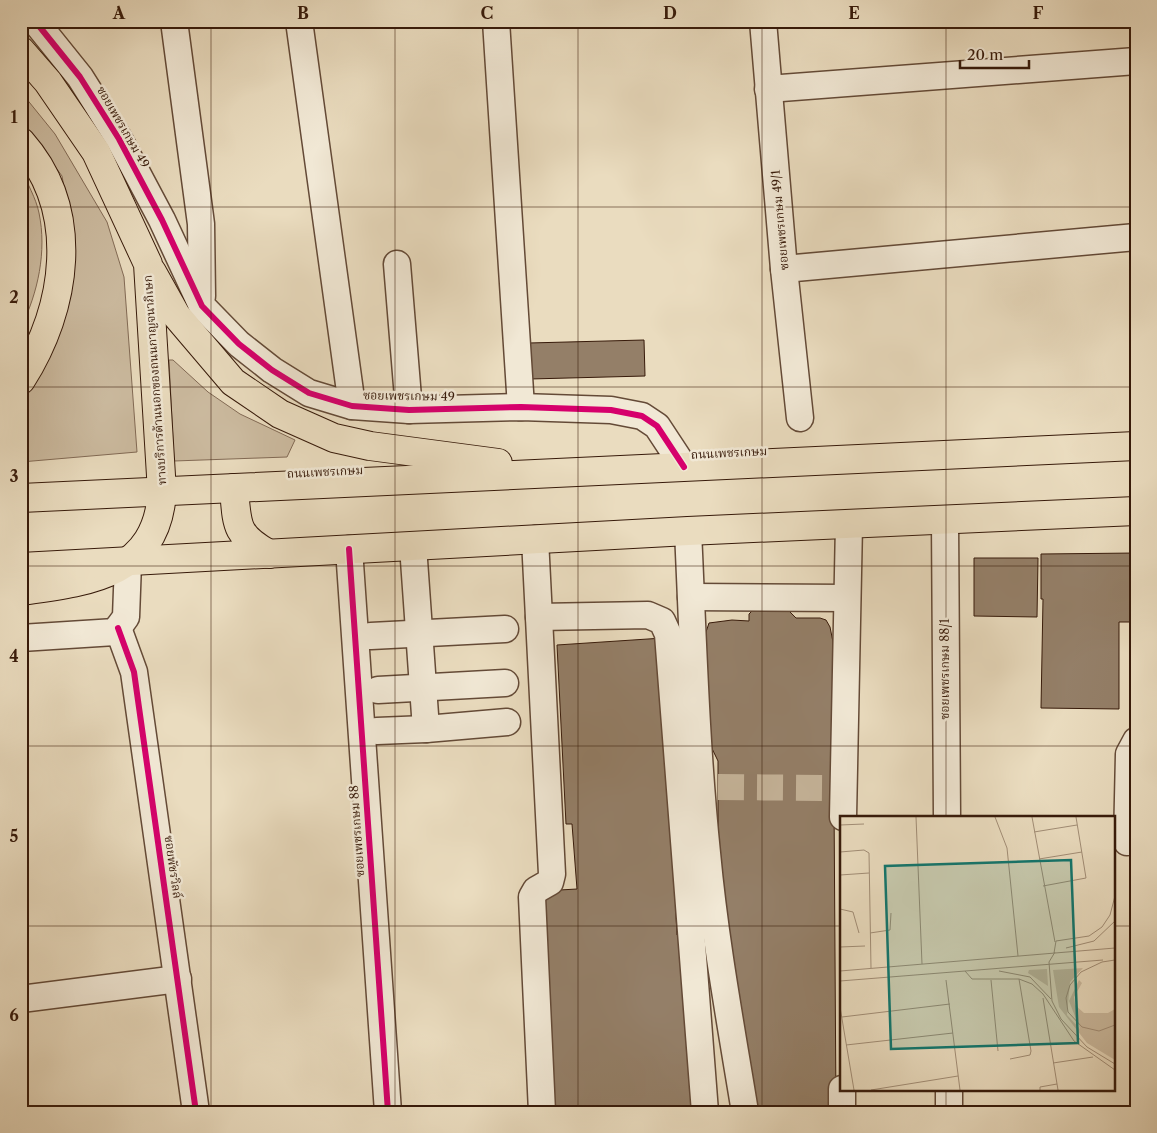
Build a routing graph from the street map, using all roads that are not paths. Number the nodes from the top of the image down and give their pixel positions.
1 (35, 21) edge
2 (174, 21) edge
3 (299, 21) edge
4 (496, 21) edge
5 (763, 21) edge
6 (21, 51) edge
7 (1136, 61) edge
8 (768, 89) junction
9 (24, 145) edge
10 (1136, 237) edge
11 (148, 264) junction
12 (397, 264) dead end
13 (784, 268) junction
14 (202, 306) junction
15 (21, 380) edge
16 (352, 406) junction
17 (521, 407) junction
18 (409, 410) junction
19 (800, 418) dead end
20 (1136, 446) edge
21 (684, 467) junction
22 (595, 471) junction
23 (234, 488) junction
24 (162, 492) junction
25 (21, 498) edge
26 (1136, 511) edge
27 (945, 521) junction
28 (849, 524) junction
29 (688, 531) junction
30 (535, 539) junction
31 (413, 546) junction
32 (349, 549) junction
33 (269, 554) junction
34 (128, 563) junction
35 (21, 567) edge
36 (21, 591) edge
37 (691, 597) junction
38 (847, 598) junction
39 (539, 617) junction
40 (118, 628) junction
41 (505, 629) dead end
42 (419, 633) junction
43 (371, 636) dead end
44 (21, 638) edge
45 (505, 684) dead end
46 (423, 688) junction
47 (378, 690) dead end
48 (507, 722) dead end
49 (426, 729) junction
50 (377, 731) dead end
51 (1136, 741) edge
52 (843, 816) edge
53 (947, 816) edge
54 (1128, 842) dead end
55 (178, 979) junction
56 (21, 999) edge
57 (842, 1090) edge
58 (949, 1090) edge
59 (196, 1112) edge
60 (388, 1112) edge
61 (542, 1112) edge
62 (705, 1112) edge
63 (745, 1112) edge
64 (842, 1112) edge
65 (949, 1112) edge

1 - 14 street, ซอยเพชรเกษม 49
2 - 14 street
3 - 16 street
4 - 17 street
5 - 8 street, ซอยเพชรเกษม 49/1
6 - 11 main road, ทางบริการด้านนอกของถนนกาญจนาภิเษก
7 - 8 street
8 - 13 street, ซอยเพชรเกษม 49/1
9 - 15 main road
10 - 13 street
11 - 22 main road
11 - 24 main road, ทางบริการด้านนอกของถนนกาญจนาภิเษก
12 - 18 street
13 - 19 street, ซอยเพชรเกษม 49/1
14 - 16 street, ซอยเพชรเกษม 49
16 - 18 street, ซอยเพชรเกษม 49
17 - 18 street, ซอยเพชรเกษม 49
17 - 21 street, ซอยเพชรเกษม 49
20 - 21 main road, ถนนเพชรเกษม
21 - 22 main road, ถนนเพชรเกษม
22 - 23 main road, ถนนเพชรเกษม
23 - 24 main road, ถนนเพชรเกษม
23 - 33 main road
24 - 25 main road, ถนนเพชรเกษม
24 - 34 main road, ทางบริการด้านนอกของถนนกาญจนาภิเษก
26 - 27 main road
27 - 28 main road
27 - 53 street, ซอยเพชรเกษม 88/1
28 - 29 main road
28 - 38 street
29 - 30 main road
29 - 37 street
30 - 31 main road
30 - 39 street
31 - 32 main road
31 - 42 street
32 - 33 main road
32 - 60 street, ซอยเพชรเกษม 88
33 - 34 main road
34 - 35 main road
34 - 36 main road, ทางบริการด้านนอกของถนนกาญจนาภิเษก
34 - 40 street
37 - 38 street
37 - 63 street
38 - 52 street
39 - 61 street
39 - 62 street
40 - 44 street
40 - 55 street, ซอยพัชรวิลล์
41 - 42 street
42 - 43 street
42 - 46 street
45 - 46 street
46 - 47 street
46 - 49 street
48 - 49 street
49 - 50 street
51 - 54 street
55 - 56 street
55 - 59 street, ซอยพัชรวิลล์
57 - 64 street
58 - 65 street

